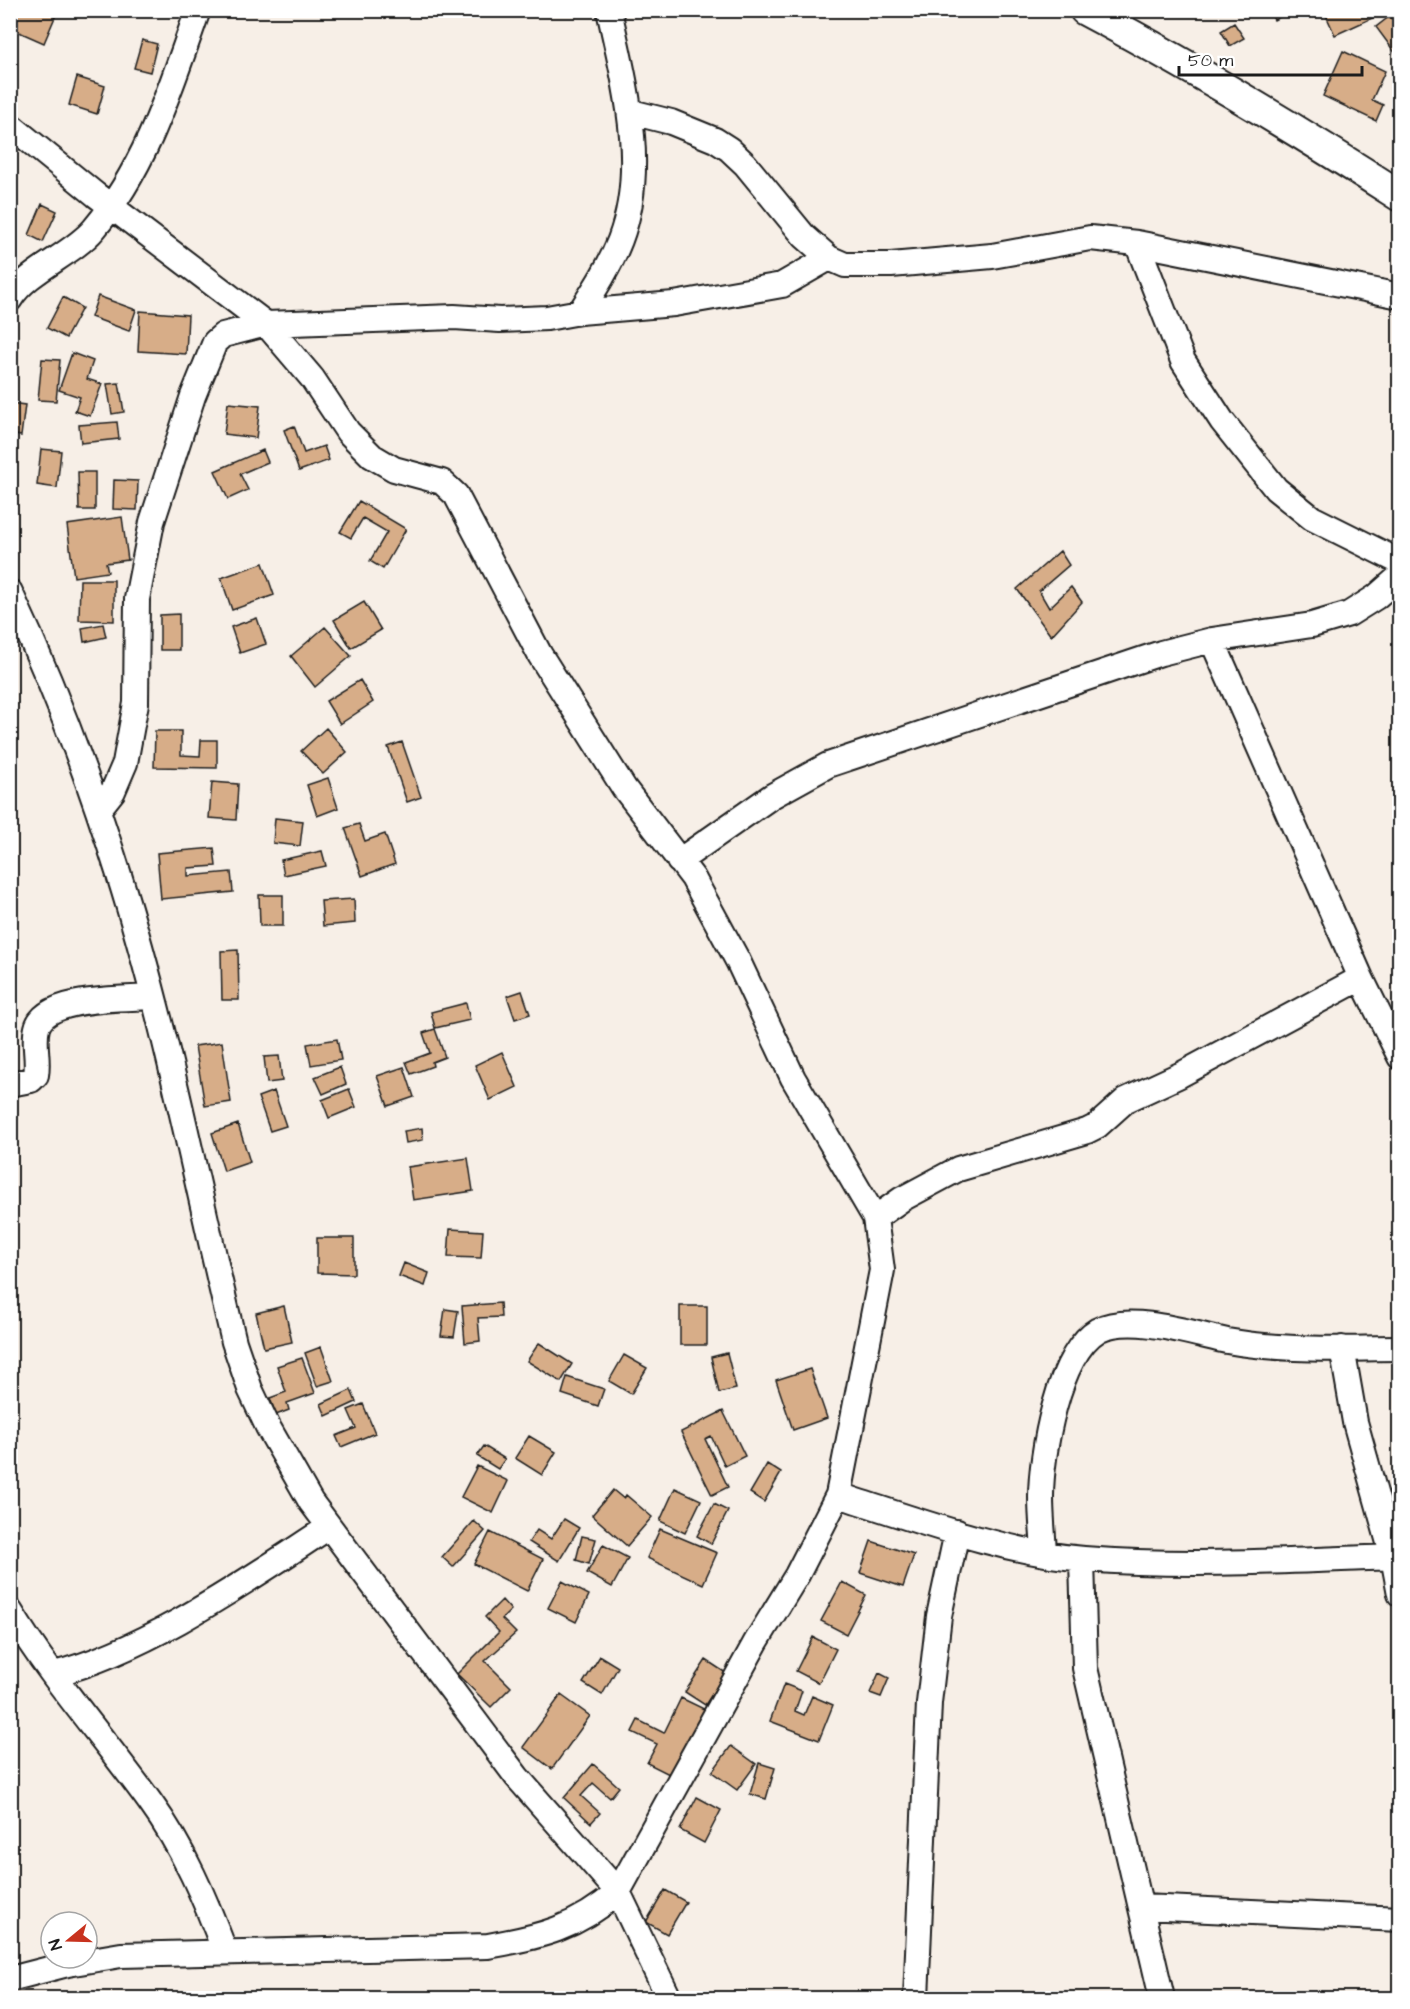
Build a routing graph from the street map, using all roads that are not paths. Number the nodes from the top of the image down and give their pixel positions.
1 (198, 10) edge
2 (609, 10) edge
3 (1085, 10) edge
4 (631, 112) junction
5 (10, 125) edge
6 (1400, 196) edge
7 (111, 205) junction
8 (1137, 243) junction
9 (829, 258) junction
10 (1400, 296) edge
11 (10, 299) edge
12 (580, 312) junction
13 (266, 324) junction
14 (1400, 562) edge
15 (1400, 576) edge
16 (10, 592) edge
17 (1212, 640) junction
18 (98, 810) junction
19 (679, 861) junction
20 (1361, 978) junction
21 (153, 997) junction
22 (1400, 1057) edge
23 (10, 1084) edge
24 (875, 1218) junction
25 (1342, 1348) junction
26 (1400, 1348) edge
27 (838, 1495) junction
28 (329, 1527) junction
29 (957, 1532) junction
30 (1044, 1552) junction
31 (1393, 1557) junction
32 (1082, 1559) junction
33 (1400, 1594) edge
34 (10, 1611) edge
35 (54, 1674) junction
36 (618, 1892) junction
37 (1143, 1907) junction
38 (1400, 1919) edge
39 (225, 1952) junction
40 (10, 1979) edge
41 (669, 1998) edge
42 (916, 1998) edge
43 (1162, 1998) edge

1 - 7 street
2 - 4 street
3 - 6 street
4 - 9 street
4 - 12 street
5 - 7 street
7 - 11 street
7 - 13 street
8 - 9 street
8 - 10 street
8 - 14 street
9 - 12 street
12 - 13 street
13 - 18 street
13 - 19 street
15 - 17 street
16 - 18 street
17 - 19 street
17 - 20 street
18 - 21 street
19 - 24 street
20 - 22 street
20 - 24 street
21 - 23 street
21 - 28 street
24 - 27 street
25 - 26 street
25 - 30 street
25 - 31 street
27 - 29 street
27 - 36 street
28 - 35 street
28 - 36 street
29 - 30 street
29 - 42 street
30 - 32 street
31 - 32 street
31 - 33 street
32 - 37 street
34 - 35 street
35 - 39 street
36 - 39 street
36 - 41 street
37 - 38 street
37 - 43 street
39 - 40 street

